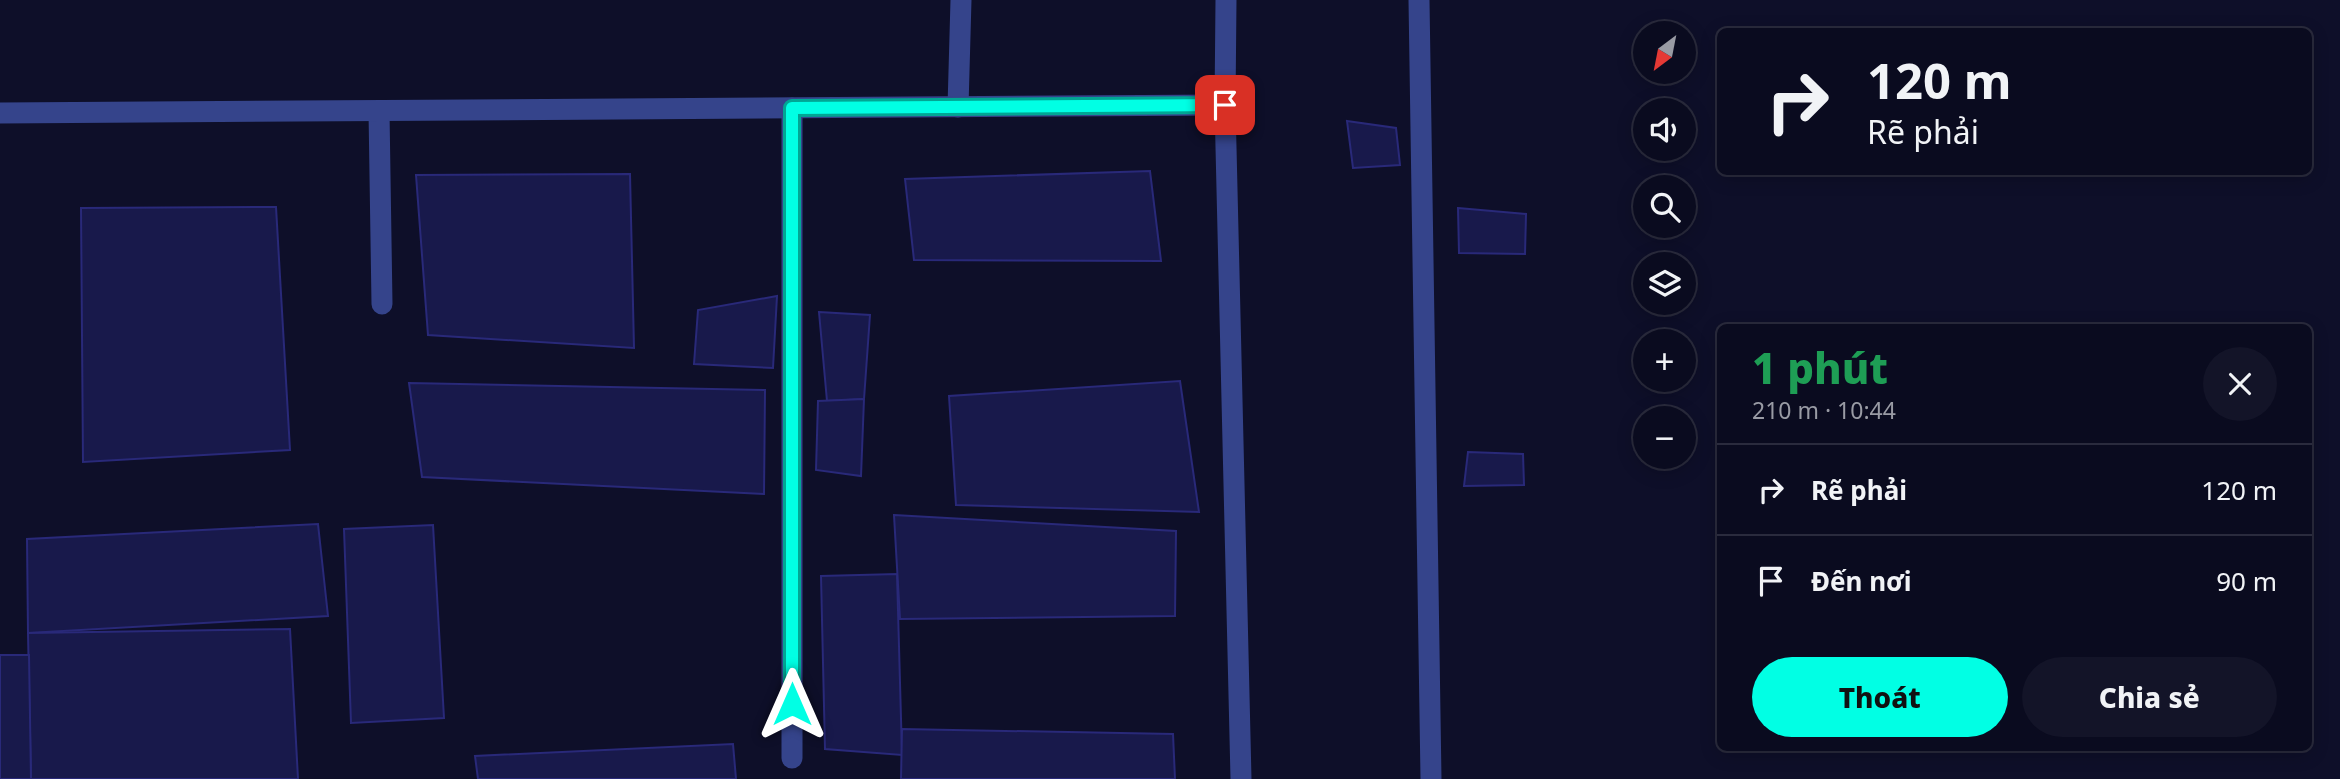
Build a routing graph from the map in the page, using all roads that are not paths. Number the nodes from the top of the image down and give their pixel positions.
1 (961, 0) edge
2 (1226, 0) edge
3 (1419, 0) edge
4 (1225, 105) junction
5 (958, 107) junction
6 (792, 108) junction
7 (379, 111) junction
8 (0, 113) edge
9 (382, 304) dead end
10 (792, 758) dead end
11 (1241, 779) edge
12 (1431, 779) edge

1 - 5 street
2 - 4 street
3 - 12 street
4 - 5 street
4 - 11 street
5 - 6 street
6 - 7 street
6 - 10 street
7 - 8 street
7 - 9 street

